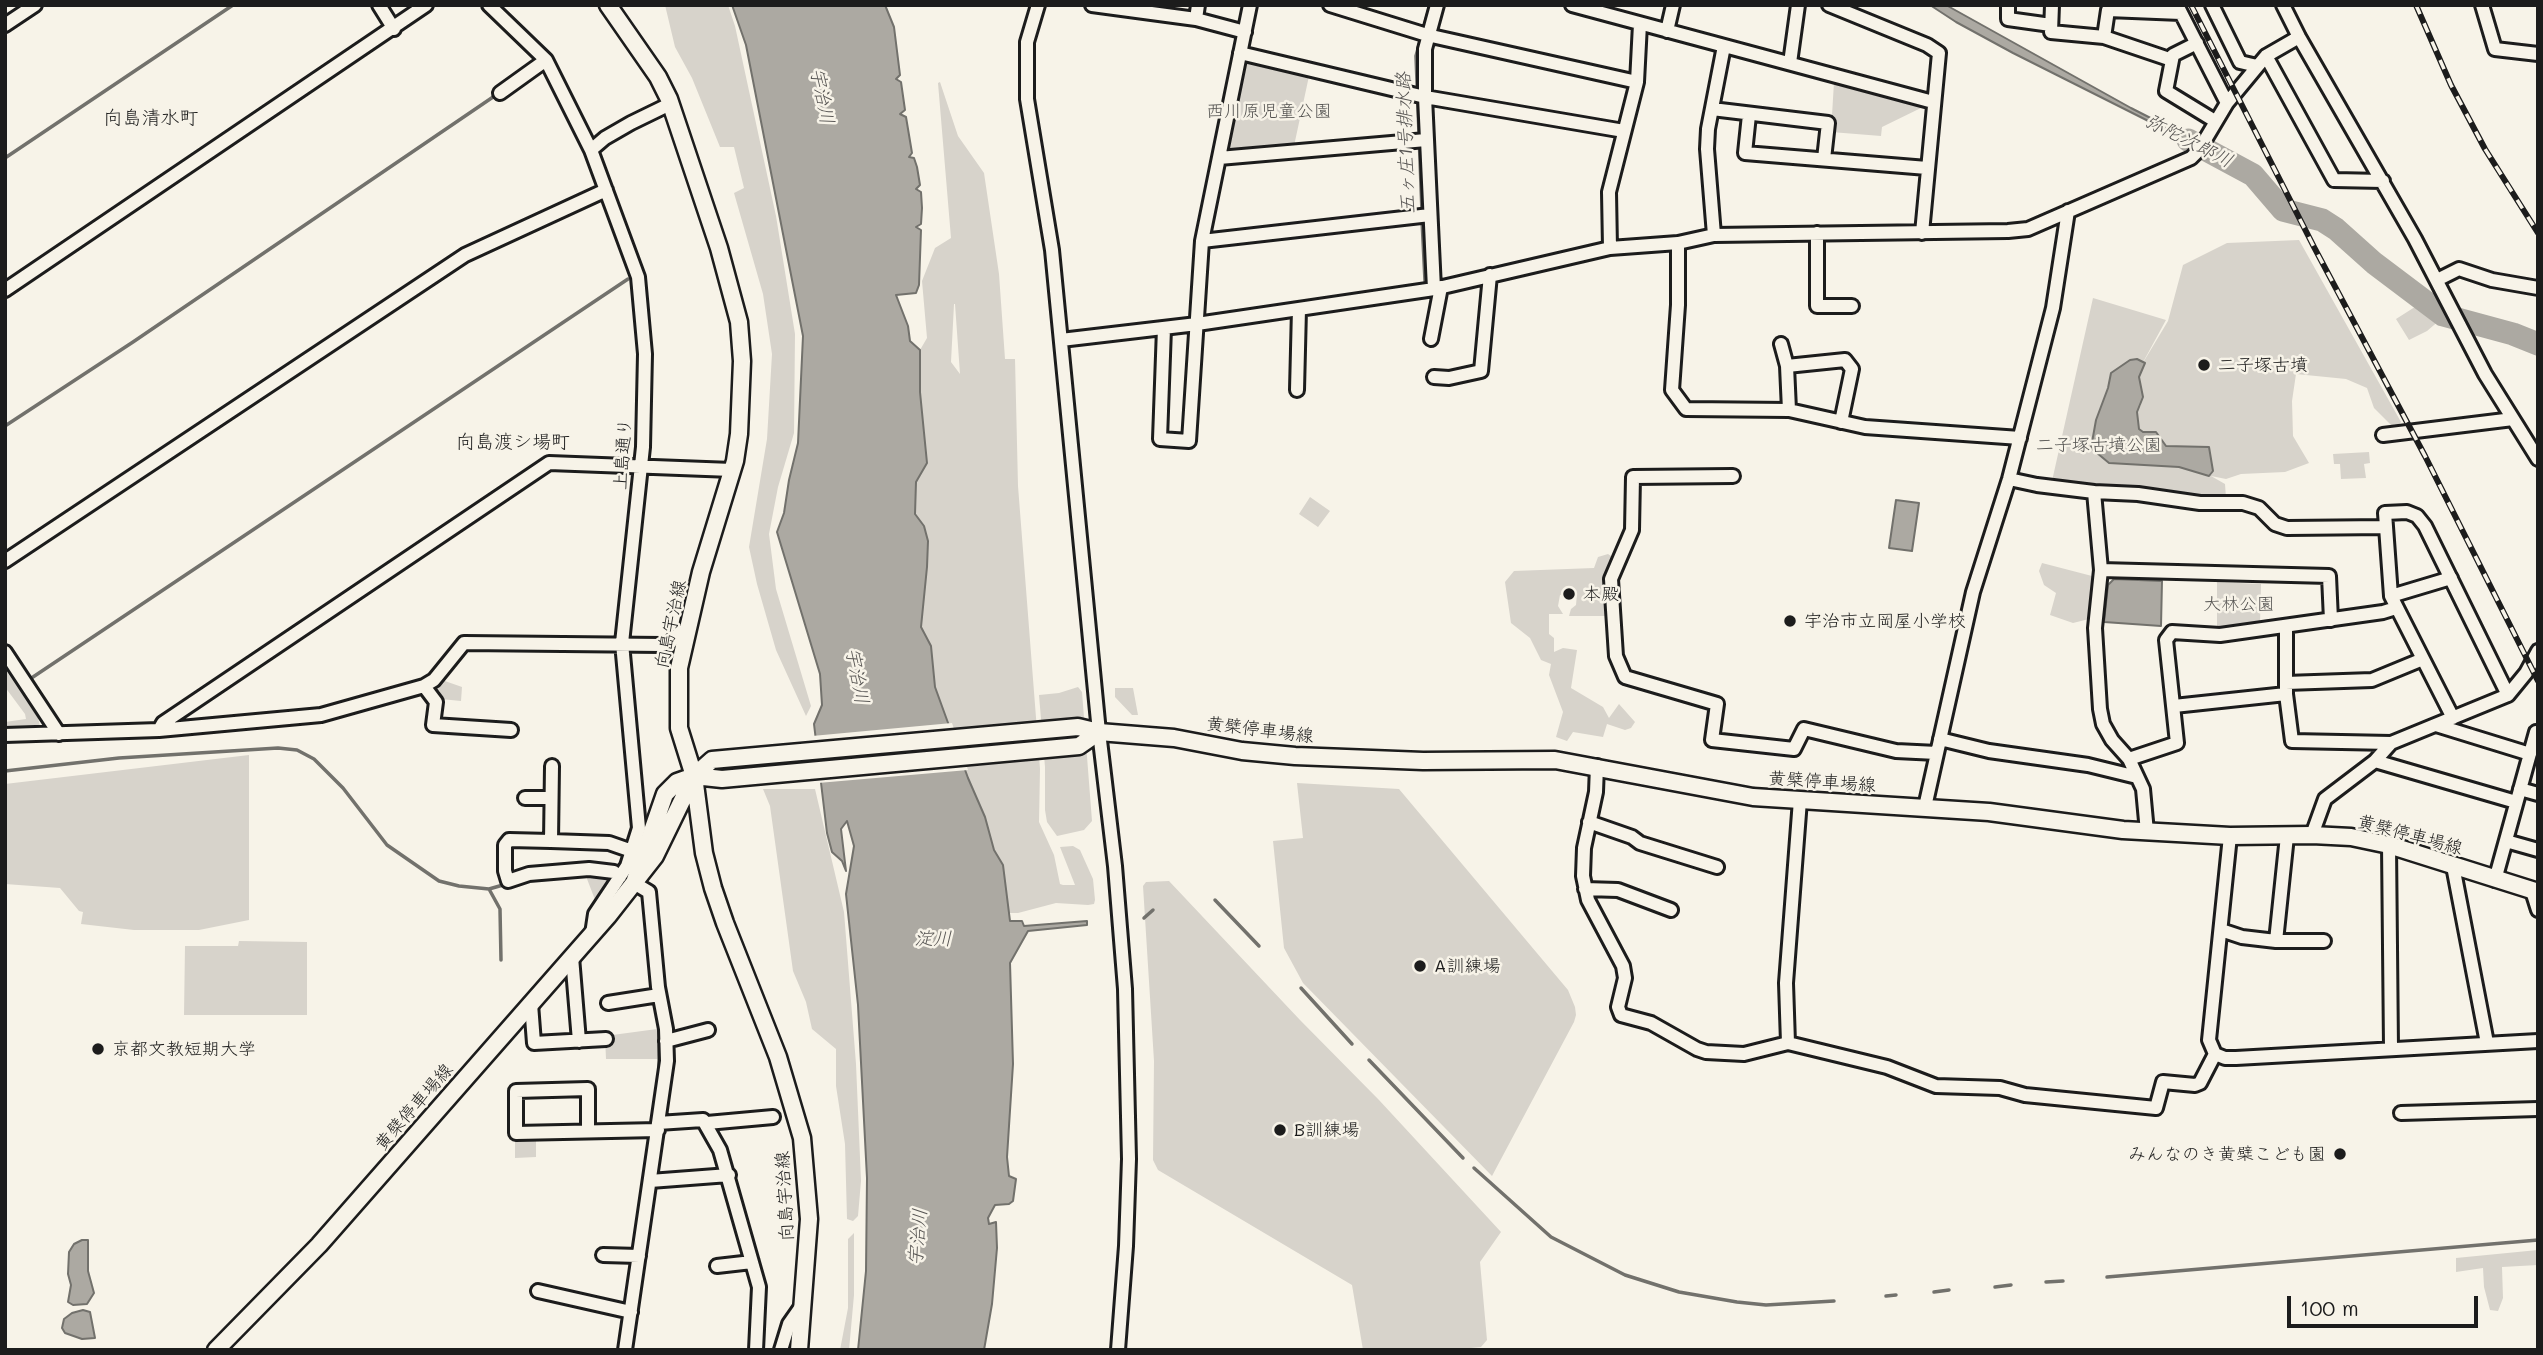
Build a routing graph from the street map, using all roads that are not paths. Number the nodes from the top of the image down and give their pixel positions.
1 (35, 5) edge
2 (379, 5) edge
3 (426, 5) edge
4 (489, 5) edge
5 (608, 5) edge
6 (1038, 5) edge
7 (1092, 5) edge
8 (1198, 5) edge
9 (1250, 5) edge
10 (1330, 5) edge
11 (1437, 5) edge
12 (1572, 5) edge
13 (1673, 5) edge
14 (1798, 5) edge
15 (1829, 5) edge
16 (2008, 5) edge
17 (2052, 5) edge
18 (2212, 5) edge
19 (2283, 5) edge
20 (2482, 5) edge
21 (2179, 9) edge
22 (1609, 10) edge
23 (1196, 19) junction
24 (1640, 24) junction
25 (5, 25) edge
26 (2051, 25) junction
27 (394, 29) junction
28 (1667, 31) junction
29 (1245, 32) junction
30 (1423, 34) junction
31 (2104, 37) junction
32 (2299, 37) junction
33 (2197, 43) junction
34 (1724, 46) junction
35 (1240, 53) junction
36 (2538, 54) edge
37 (2266, 55) junction
38 (546, 60) junction
39 (2172, 60) junction
40 (1790, 63) junction
41 (2257, 66) junction
42 (1637, 82) junction
43 (500, 93) dead end
44 (1420, 96) junction
45 (1933, 102) junction
46 (2227, 103) junction
47 (670, 104) junction
48 (1712, 109) junction
49 (1749, 115) junction
50 (2215, 121) junction
51 (1624, 131) junction
52 (1422, 140) junction
53 (591, 150) junction
54 (1219, 158) junction
55 (1824, 159) junction
56 (1927, 167) junction
57 (2383, 181) junction
58 (606, 190) junction
59 (2068, 211) junction
60 (1424, 215) junction
61 (1817, 233) junction
62 (1922, 233) junction
63 (1714, 235) junction
64 (1202, 242) junction
65 (1678, 243) junction
66 (1610, 248) junction
67 (1490, 275) junction
68 (2437, 280) junction
69 (1438, 288) junction
70 (2538, 288) edge
71 (5, 290) edge
72 (1852, 306) dead end
73 (1299, 309) junction
74 (1197, 324) junction
75 (1164, 328) junction
76 (1431, 339) dead end
77 (1061, 340) junction
78 (1781, 344) dead end
79 (1787, 366) junction
80 (1434, 377) dead end
81 (1297, 390) dead end
82 (1789, 410) junction
83 (2513, 419) junction
84 (1841, 422) junction
85 (2383, 435) dead end
86 (2020, 438) junction
87 (2538, 459) edge
88 (641, 467) junction
89 (732, 470) junction
90 (1733, 476) dead end
91 (2009, 479) junction
92 (2094, 492) junction
93 (2386, 527) junction
94 (5, 561) edge
95 (2101, 570) junction
96 (2451, 578) junction
97 (2394, 602) junction
98 (2331, 620) junction
99 (2286, 627) junction
100 (687, 633) junction
101 (622, 643) junction
102 (2538, 651) edge
103 (5, 652) edge
104 (2423, 659) junction
105 (425, 686) junction
106 (2286, 689) junction
107 (2508, 695) junction
108 (2174, 706) junction
109 (2453, 718) junction
110 (2436, 726) junction
111 (159, 730) junction
112 (511, 730) dead end
113 (1099, 732) junction
114 (2536, 732) dead end
115 (59, 734) junction
116 (1083, 735) junction
117 (5, 736) edge
118 (1940, 739) junction
119 (2390, 743) junction
120 (1937, 752) junction
121 (2530, 754) junction
122 (2129, 759) junction
123 (2375, 761) junction
124 (552, 766) dead end
125 (1597, 766) junction
126 (694, 776) junction
127 (2137, 777) junction
128 (2520, 789) junction
129 (2538, 794) edge
130 (525, 798) dead end
131 (551, 798) junction
132 (1800, 800) junction
133 (2516, 802) junction
134 (1925, 807) junction
135 (1589, 822) junction
136 (670, 823) junction
137 (699, 826) junction
138 (2147, 832) junction
139 (2312, 835) junction
140 (2230, 836) junction
141 (2287, 836) junction
142 (551, 841) junction
143 (2506, 841) junction
144 (2389, 845) junction
145 (2538, 850) edge
146 (632, 851) junction
147 (2453, 866) junction
148 (1717, 867) dead end
149 (627, 880) junction
150 (2495, 880) junction
151 (1585, 889) junction
152 (2535, 892) edge
153 (1671, 910) dead end
154 (2538, 910) edge
155 (2221, 930) junction
156 (2276, 941) junction
157 (2324, 941) dead end
158 (572, 957) junction
159 (655, 996) junction
160 (608, 1003) dead end
161 (531, 1004) junction
162 (708, 1030) dead end
163 (606, 1039) dead end
164 (579, 1041) junction
165 (666, 1041) junction
166 (2538, 1041) edge
167 (1788, 1043) junction
168 (2487, 1043) junction
169 (2391, 1048) junction
170 (2215, 1054) junction
171 (2538, 1109) edge
172 (2401, 1113) dead end
173 (773, 1117) dead end
174 (706, 1124) junction
175 (654, 1128) junction
176 (588, 1131) junction
177 (729, 1175) junction
178 (650, 1181) junction
179 (603, 1255) dead end
180 (634, 1256) junction
181 (752, 1262) junction
182 (718, 1266) dead end
183 (538, 1291) dead end
184 (803, 1304) junction
185 (626, 1311) junction
186 (216, 1350) edge
187 (625, 1350) edge
188 (756, 1350) edge
189 (781, 1350) edge
190 (799, 1350) edge
191 (1118, 1350) edge

1 - 25 street
2 - 27 street
3 - 27 street
4 - 38 street, 上島通り
5 - 47 main road, 向島宇治線
6 - 77 street
7 - 23 street
8 - 23 street
9 - 29 street
10 - 30 street
11 - 30 street
12 - 22 street
13 - 28 street
14 - 40 street
15 - 45 street
16 - 26 street
17 - 26 street
18 - 41 street
19 - 32 street
20 - 36 street
21 - 31 street
21 - 33 street
22 - 24 street
23 - 29 street
24 - 28 street
24 - 42 street
26 - 31 street
27 - 71 street
28 - 34 street
29 - 35 street
30 - 42 street
30 - 44 street
31 - 39 street
32 - 37 street
32 - 57 street
33 - 39 street
33 - 46 street
34 - 40 street
34 - 48 street
35 - 44 street
35 - 54 street
37 - 41 street
37 - 57 street
38 - 43 street
38 - 53 street, 上島通り
39 - 50 street
40 - 45 street
41 - 46 street
42 - 51 street
44 - 51 street
44 - 52 street
45 - 56 street
46 - 50 street
47 - 53 street
47 - 89 main road, 向島宇治線
48 - 49 street
48 - 63 street
49 - 55 street
49 - 55 street
50 - 59 street
51 - 66 street
52 - 54 street
52 - 60 street
53 - 58 street, 上島通り
54 - 64 street
55 - 56 street
56 - 62 street
57 - 68 street
58 - 88 street, 上島通り
58 - 94 street
59 - 62 street
59 - 86 street
60 - 64 street
60 - 69 street
61 - 62 street
61 - 63 street
61 - 72 street
63 - 65 street
64 - 74 street
65 - 66 street
65 - 82 street
66 - 67 street
67 - 69 street
67 - 80 street
68 - 70 street
68 - 83 street
69 - 73 street
69 - 76 street
73 - 74 street
73 - 81 street
74 - 75 street
74 - 75 street
75 - 77 street
77 - 113 street
78 - 79 street
79 - 82 street
79 - 84 street
82 - 84 street
83 - 85 street
83 - 87 street
84 - 86 street
86 - 91 street
88 - 89 street
88 - 101 street, 上島通り
88 - 111 street
89 - 100 main road, 向島宇治線
90 - 120 street
91 - 92 street
91 - 118 street
92 - 93 street
92 - 95 street
93 - 96 street
93 - 97 street
95 - 98 street
95 - 122 street
96 - 97 street
96 - 107 street
97 - 98 street
97 - 104 street
98 - 99 street
99 - 106 street
99 - 108 street
100 - 101 street
100 - 126 main road, 向島宇治線
101 - 105 street
101 - 146 street, 上島通り
102 - 107 street
103 - 115 street
104 - 106 street
104 - 109 street
105 - 111 street
105 - 112 street
106 - 108 street
106 - 119 street
107 - 109 street
108 - 122 street
109 - 110 street
110 - 119 street
110 - 121 street
111 - 115 street
113 - 116 main road
113 - 125 main road, 黄檗停車場線
113 - 191 street
114 - 121 street
115 - 117 street
116 - 126 main road, 黄檗停車場線
116 - 126 main road
118 - 120 street
118 - 127 street
119 - 123 street
120 - 134 street
121 - 128 street
122 - 127 street
123 - 133 street
123 - 139 street
124 - 131 street
125 - 132 main road, 黄檗停車場線
125 - 135 street
126 - 136 main road, 黄檗停車場線
126 - 137 main road, 向島宇治線
126 - 149 main road, 黄檗停車場線
127 - 138 street
128 - 129 street
128 - 133 street
130 - 131 street
131 - 142 street
132 - 134 main road, 黄檗停車場線
132 - 167 street
133 - 143 street
134 - 138 main road, 黄檗停車場線
135 - 148 street
135 - 151 street
136 - 137 main road
136 - 149 main road, 黄檗停車場線
137 - 184 main road, 向島宇治線
138 - 140 main road, 黄檗停車場線
139 - 141 main road, 黄檗停車場線
139 - 144 main road, 黄檗停車場線
140 - 141 main road, 黄檗停車場線
140 - 155 street
141 - 156 street
142 - 146 street
142 - 149 street
143 - 145 street
143 - 150 street
144 - 147 main road, 黄檗停車場線
144 - 169 street
146 - 149 street, 上島通り
147 - 150 main road, 黄檗停車場線
147 - 168 street
149 - 158 main road, 黄檗停車場線
149 - 159 street
150 - 152 main road, 黄檗停車場線
151 - 153 street
151 - 167 street
152 - 154 street
155 - 156 street
155 - 170 street
156 - 157 street
158 - 161 main road, 黄檗停車場線
158 - 164 street
159 - 160 street
159 - 165 street
161 - 164 street
161 - 186 main road, 黄檗停車場線
162 - 165 street
163 - 164 street
165 - 175 street
166 - 168 street
167 - 170 street
168 - 169 street
169 - 170 street
171 - 172 street
173 - 174 street
174 - 175 street
174 - 177 street
175 - 176 street
175 - 178 street
176 - 176 street
177 - 178 street
177 - 181 street
178 - 180 street
179 - 180 street
180 - 185 street
181 - 182 street
181 - 188 street
183 - 185 street
184 - 189 street
184 - 190 main road, 向島宇治線
185 - 187 street

